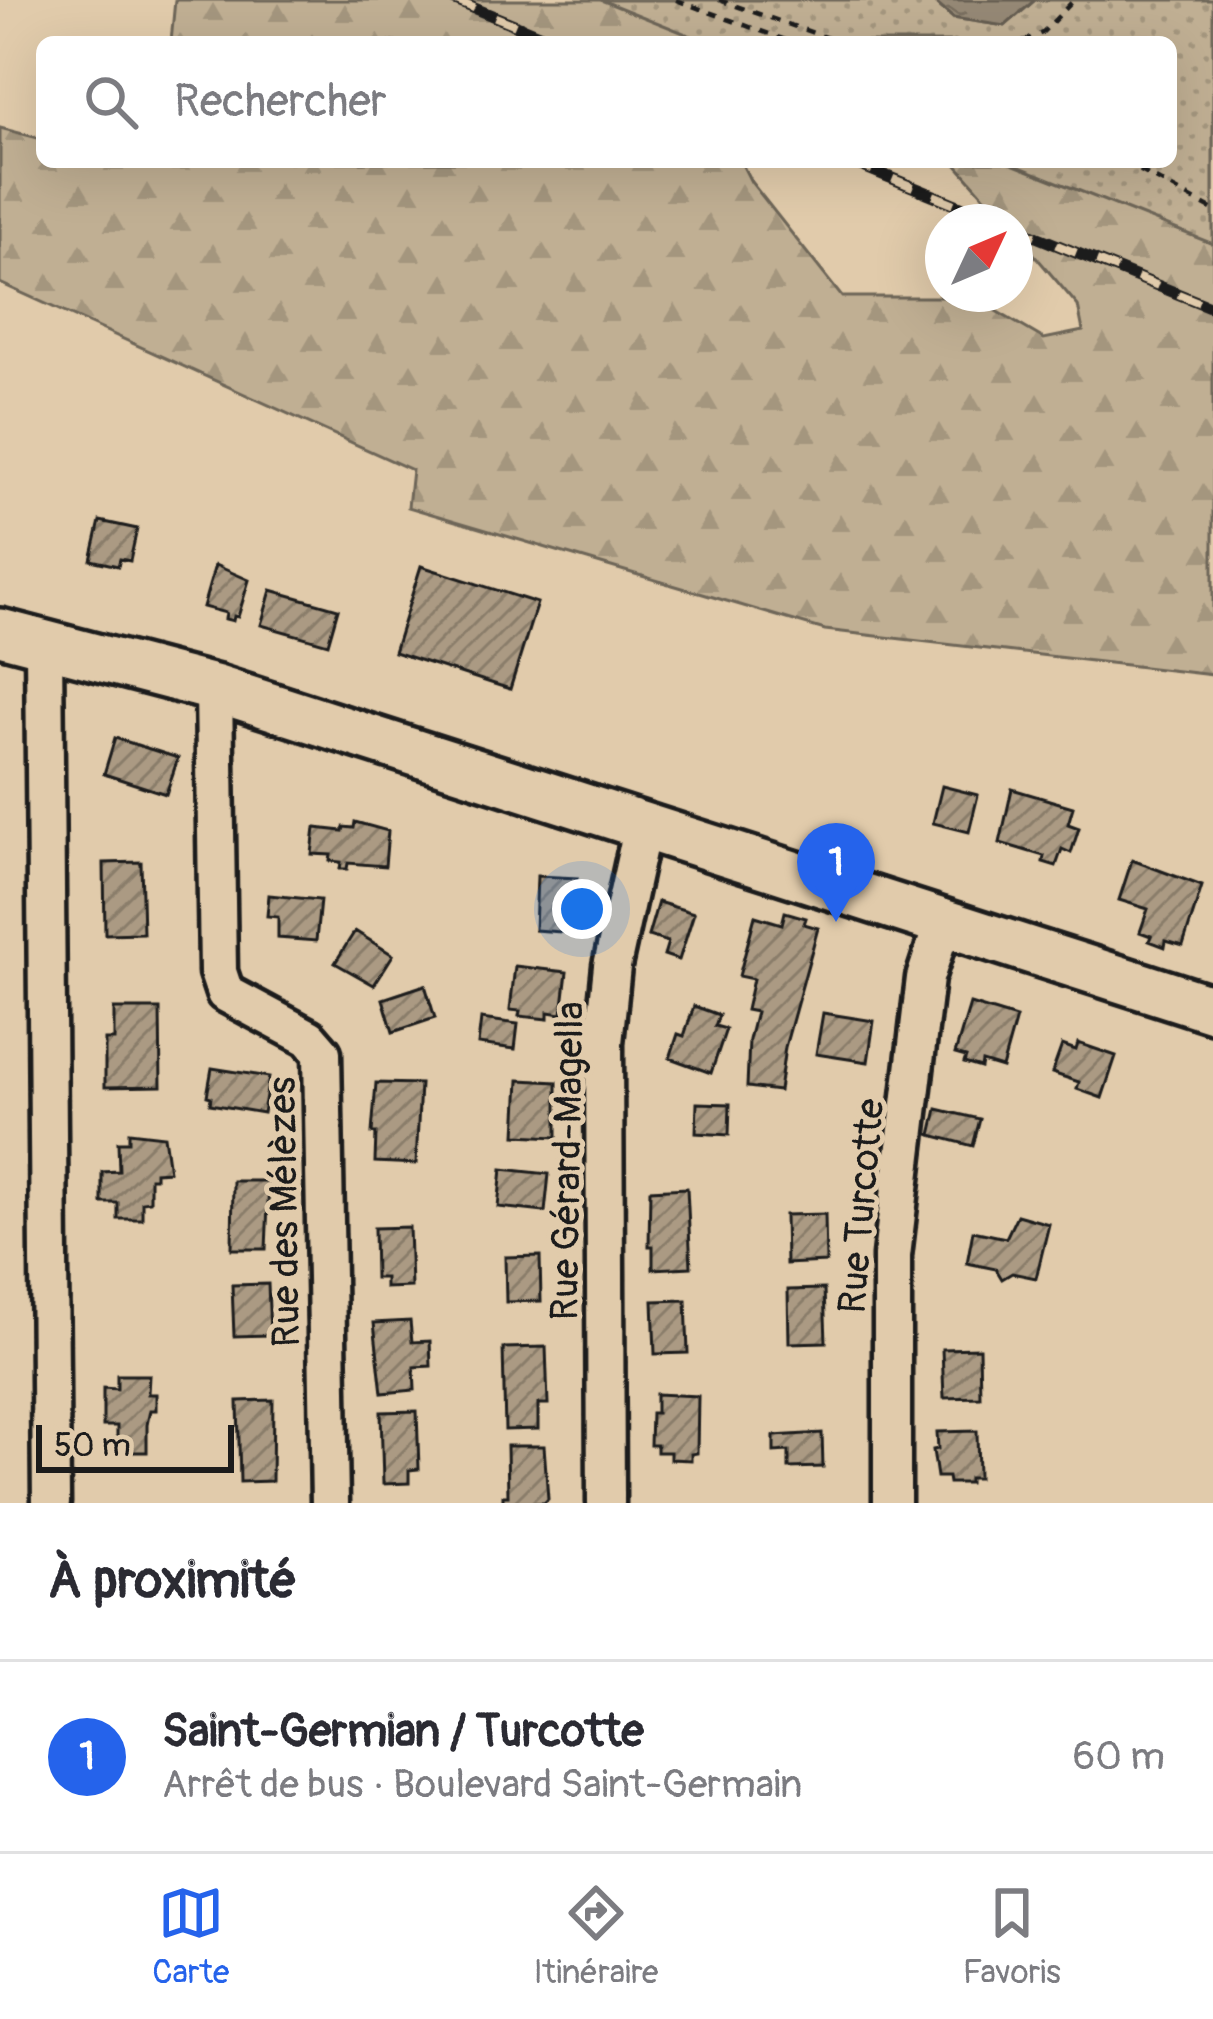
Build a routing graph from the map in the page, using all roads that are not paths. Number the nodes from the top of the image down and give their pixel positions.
1 (22, 638) edge
2 (214, 688) junction
3 (643, 824) junction
4 (944, 920) junction
5 (1213, 1009) edge
6 (50, 1503) edge
7 (331, 1503) edge
8 (606, 1503) edge
9 (892, 1503) edge

1 - 2 main road
1 - 6 street
2 - 3 main road
2 - 7 street, Rue des Mélèzes
3 - 4 main road
3 - 8 street, Rue Gérard-Magella
4 - 5 main road
4 - 9 street, Rue Turcotte

